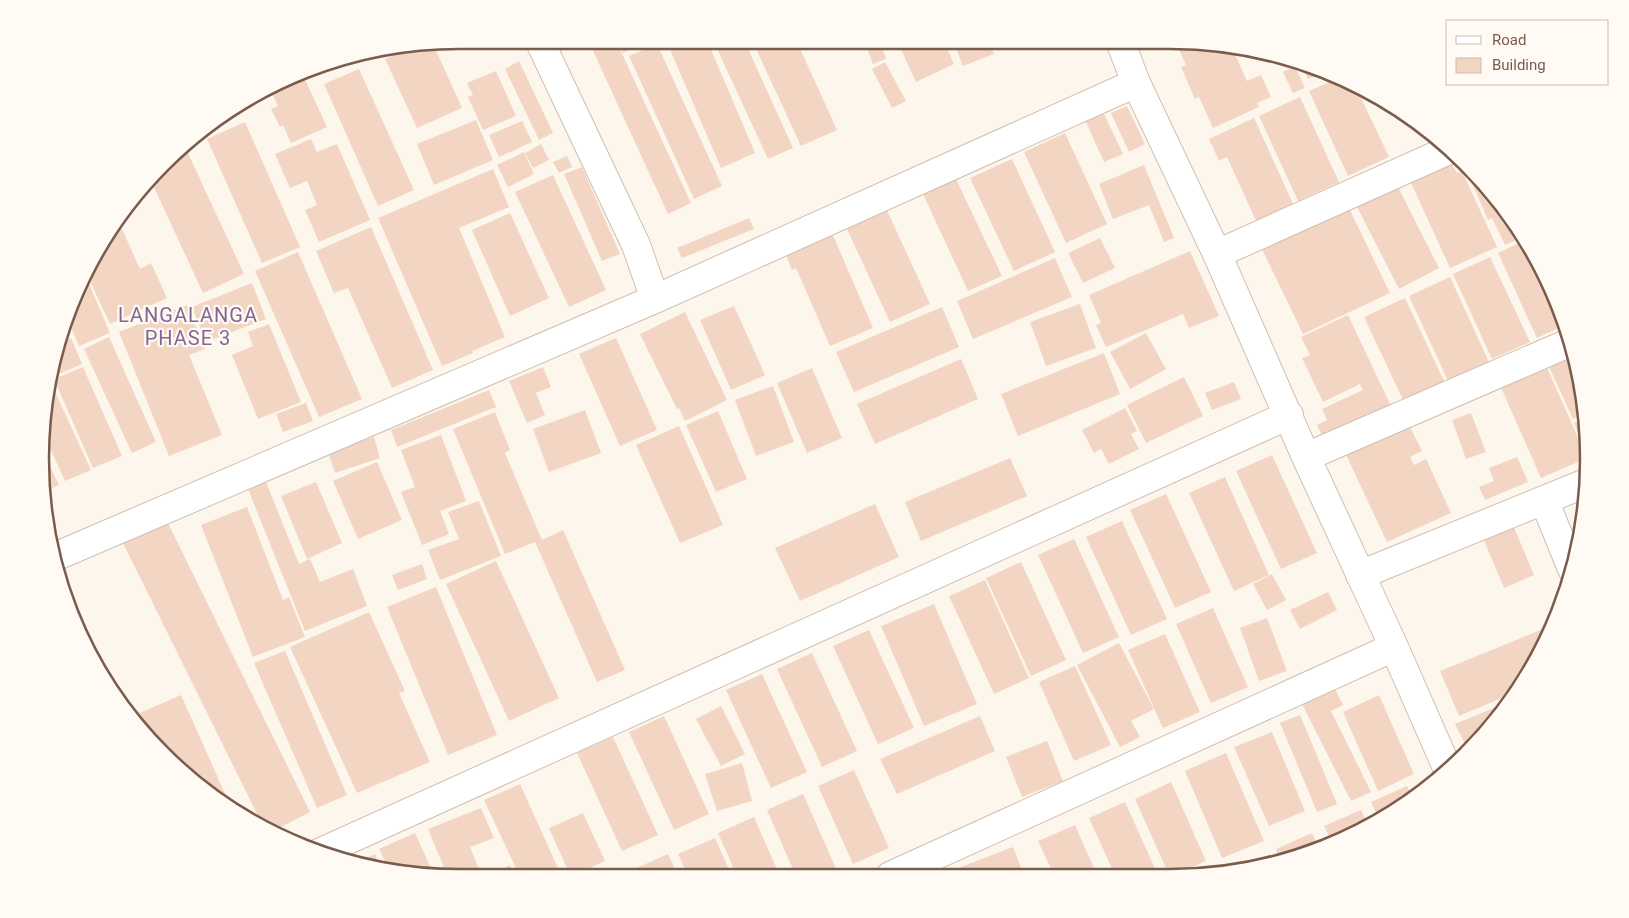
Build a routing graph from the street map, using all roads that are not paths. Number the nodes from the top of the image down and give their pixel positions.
1 (542, 49) edge
2 (1123, 49) edge
3 (1136, 83) junction
4 (1442, 153) edge
5 (1217, 254) junction
6 (655, 299) junction
7 (1564, 345) edge
8 (1288, 415) junction
9 (1306, 457) junction
10 (1579, 486) edge
11 (1544, 500) junction
12 (61, 554) edge
13 (1567, 559) edge
14 (1360, 574) junction
15 (1394, 647) junction
16 (1445, 763) edge
17 (330, 848) edge
18 (905, 869) edge

1 - 6 street
2 - 3 street
3 - 5 street
3 - 6 street
4 - 5 street
5 - 8 street
6 - 12 street
7 - 9 street
8 - 9 street
8 - 17 street
9 - 14 street
10 - 11 street
11 - 13 street
11 - 14 street
14 - 15 street
15 - 16 street
15 - 18 street

